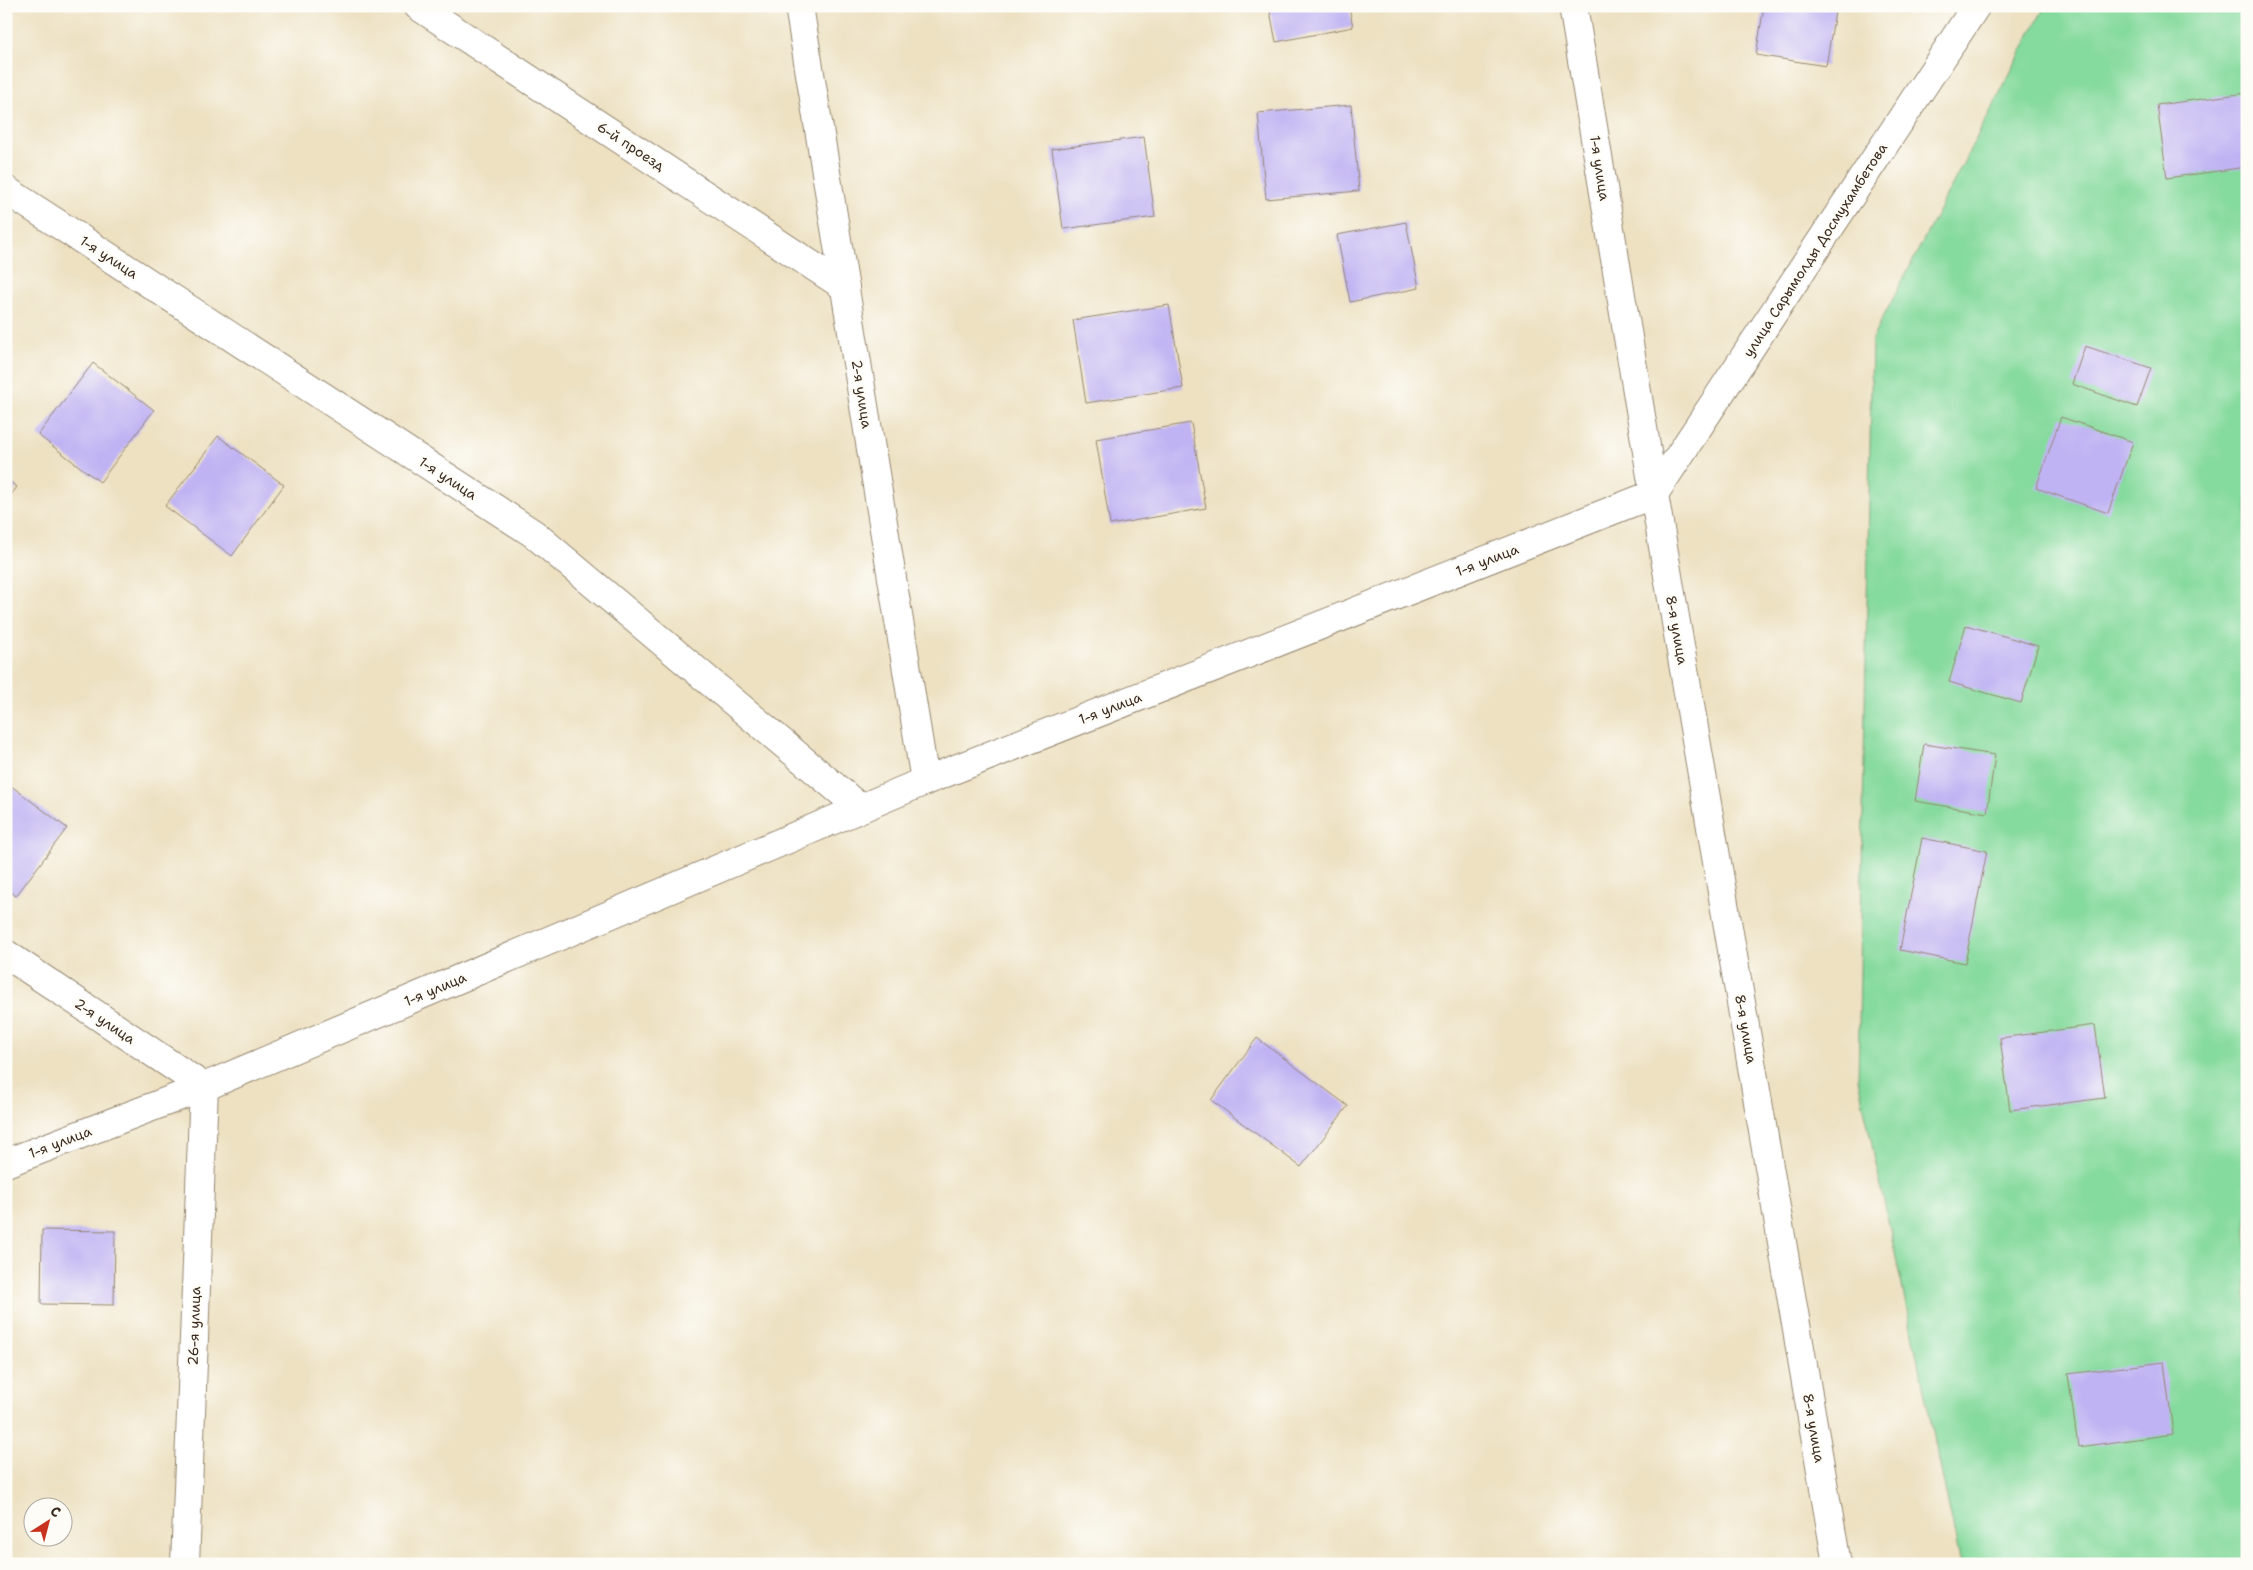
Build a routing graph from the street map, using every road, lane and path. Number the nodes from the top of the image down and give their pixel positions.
1 (418, 6) edge
2 (799, 6) edge
3 (1574, 6) edge
4 (1976, 6) edge
5 (6, 190) edge
6 (845, 287) junction
7 (1654, 494) junction
8 (925, 781) junction
9 (860, 808) junction
10 (6, 954) edge
11 (204, 1087) junction
12 (6, 1162) edge
13 (185, 1564) edge
14 (1837, 1564) edge

1 - 6 street, 6-й проезд
2 - 6 street, 2-я улица
3 - 7 street, 1-я улица
4 - 7 street, улица Сарымолды Досмухамбетова
5 - 9 street, 1-я улица
6 - 8 street, 2-я улица
7 - 8 street, 1-я улица
7 - 14 street, 8-я улица
8 - 9 street, 1-я улица
9 - 11 street, 1-я улица
10 - 11 street, 2-я улица
11 - 12 street, 1-я улица
11 - 13 street, 26-я улица

